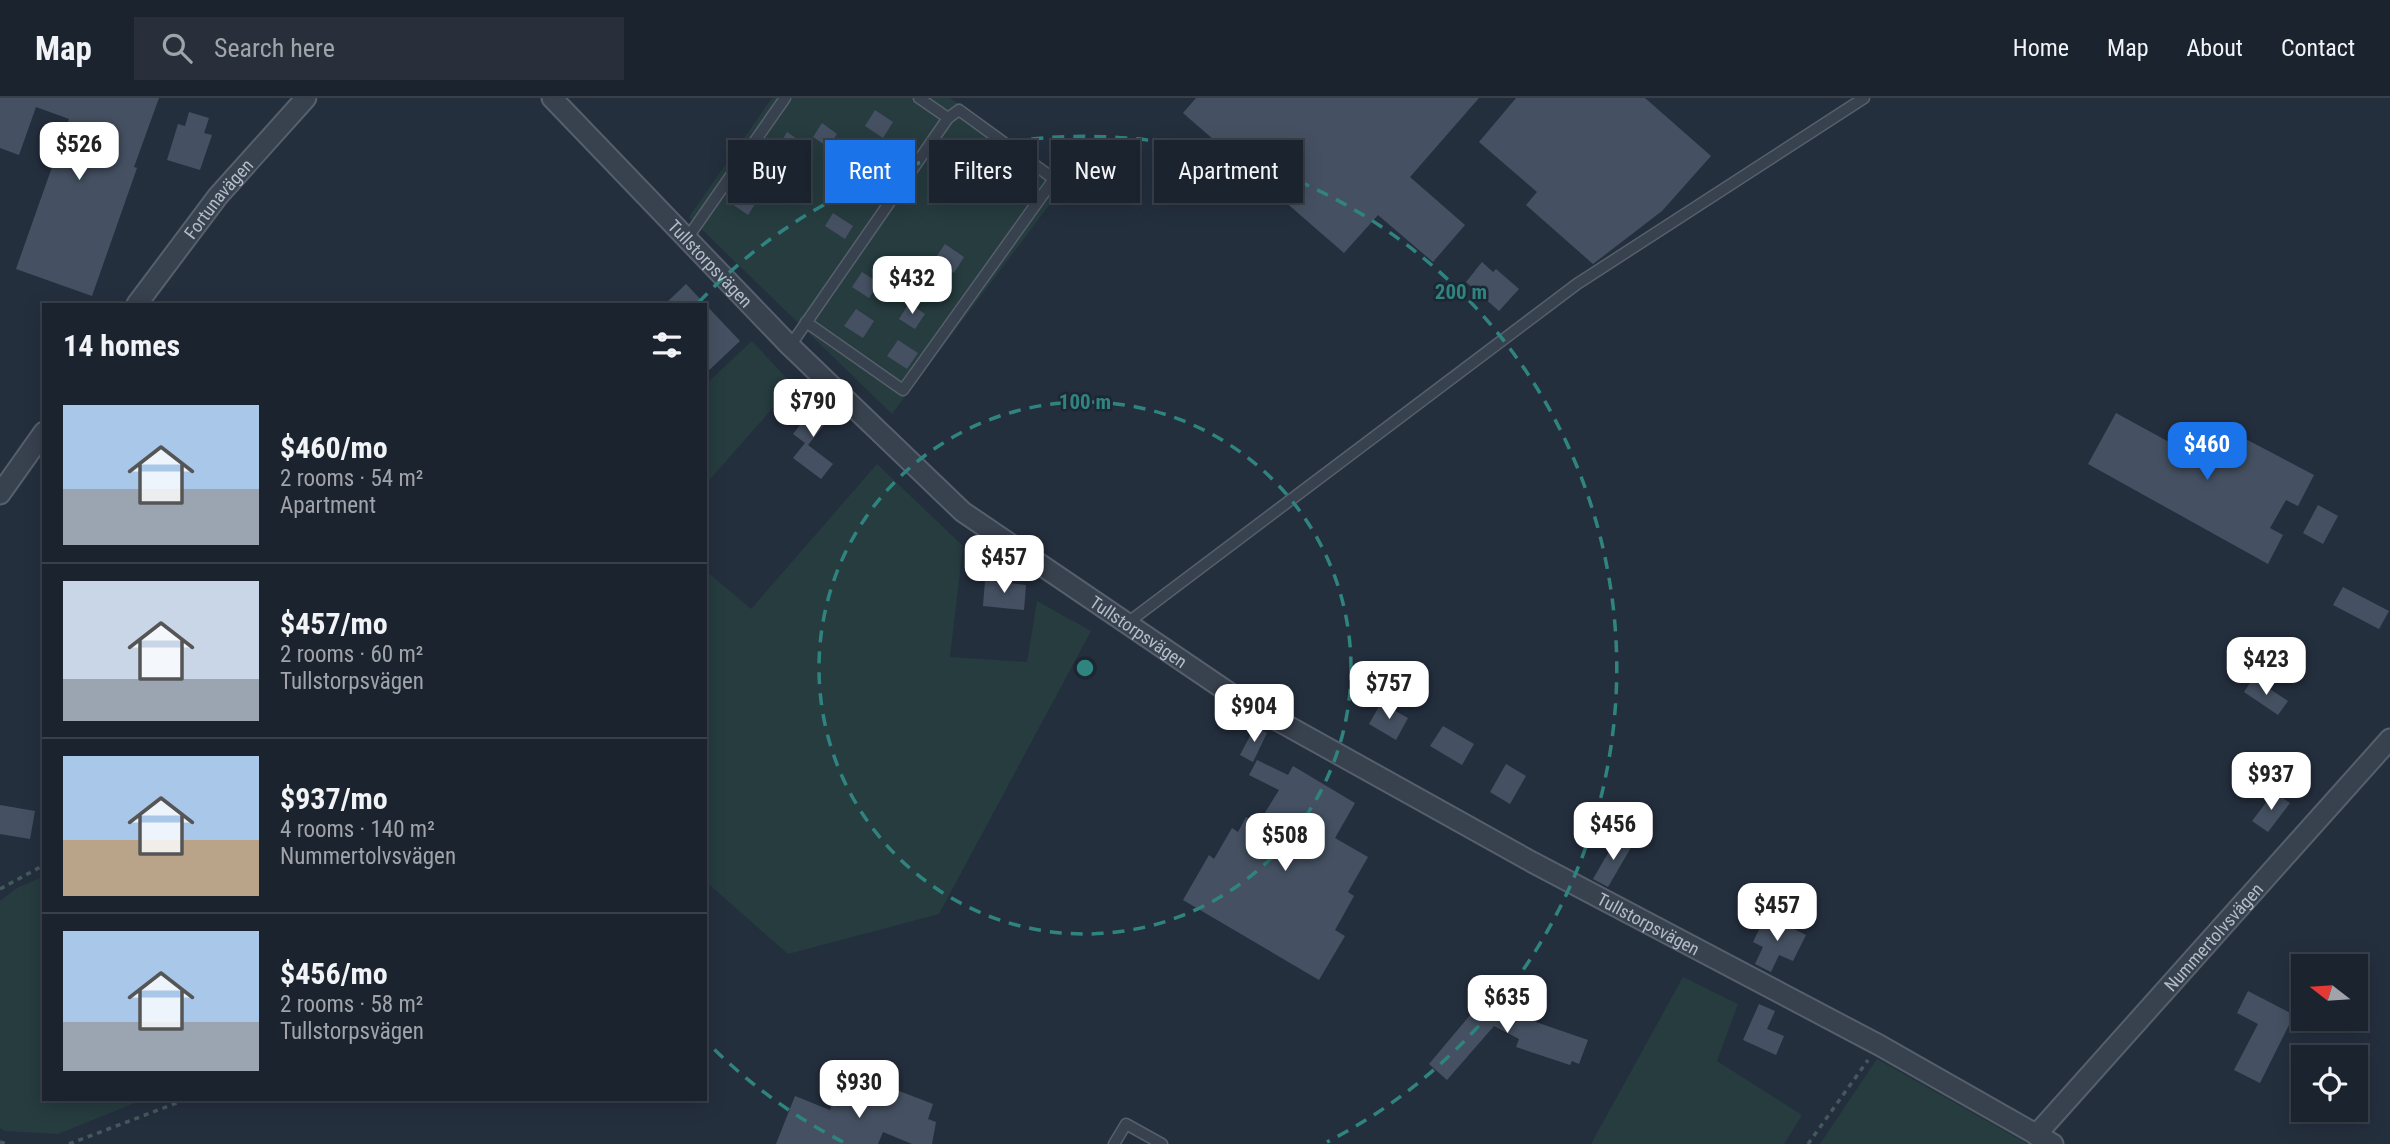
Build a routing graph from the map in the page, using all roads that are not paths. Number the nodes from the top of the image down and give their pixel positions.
1 (306, 98) edge
2 (552, 98) edge
3 (785, 98) edge
4 (919, 98) edge
5 (1864, 98) edge
6 (948, 118) junction
7 (686, 240) junction
8 (138, 303) edge
9 (806, 322) junction
10 (790, 346) junction
11 (42, 435) edge
12 (0, 494) edge
13 (1126, 624) junction
14 (2390, 739) edge
15 (2045, 1140) edge
16 (1114, 1144) edge
17 (1162, 1144) edge

1 - 8 street, Fortunavägen
2 - 7 street, Tullstorpsvägen
3 - 7 lane
4 - 6 lane
5 - 13 lane
6 - 9 lane
6 - 9 lane
7 - 10 street, Tullstorpsvägen
9 - 10 lane
10 - 13 street, Tullstorpsvägen
11 - 12 street
13 - 15 street, Tullstorpsvägen
14 - 15 street, Nummertolvsvägen
16 - 17 lane

